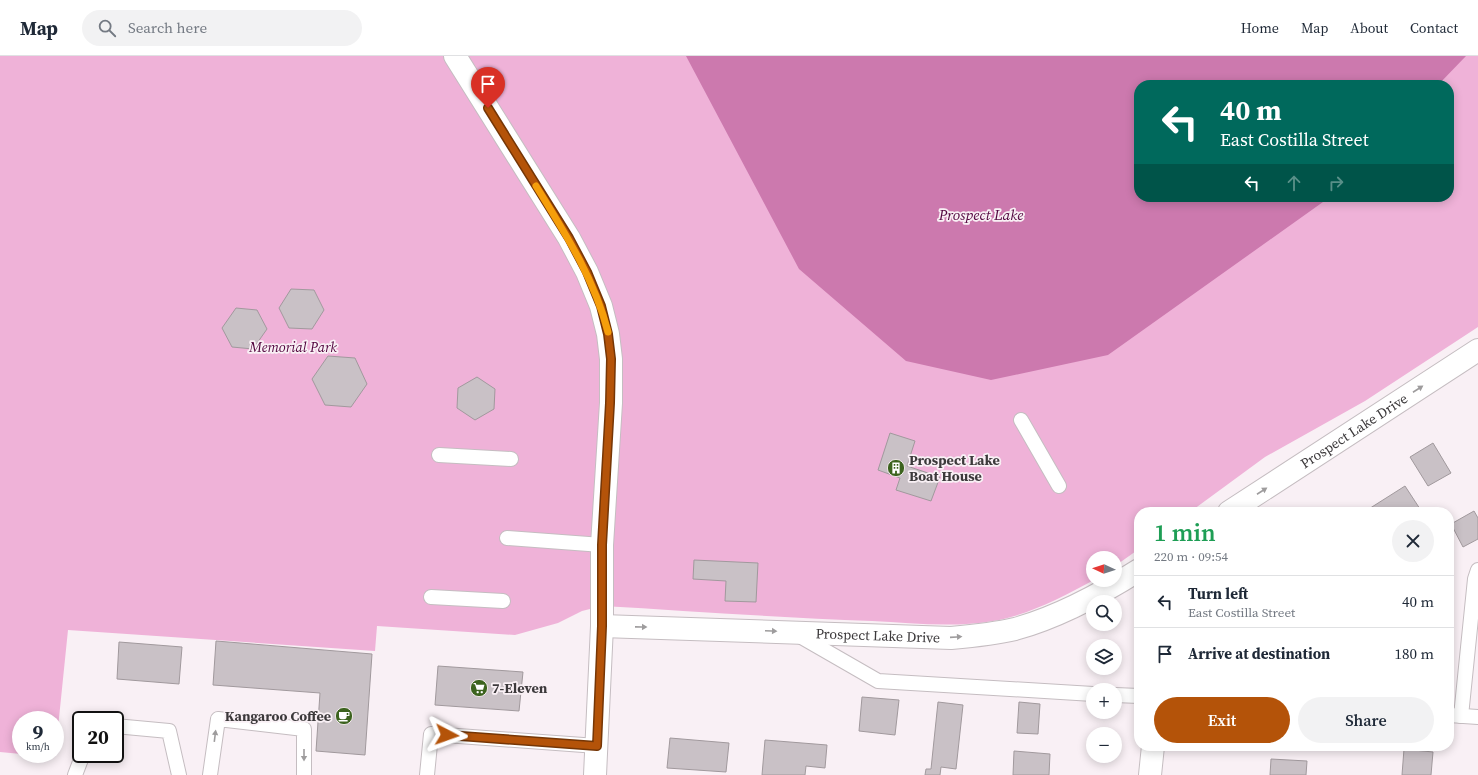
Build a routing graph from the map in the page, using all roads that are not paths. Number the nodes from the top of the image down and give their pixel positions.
1 (455, 56) edge
2 (1478, 350) edge
3 (1021, 420) dead end
4 (439, 455) dead end
5 (511, 459) dead end
6 (1059, 486) dead end
7 (1237, 507) edge
8 (506, 538) dead end
9 (602, 545) junction
10 (1478, 570) edge
11 (1134, 573) edge
12 (432, 597) dead end
13 (503, 601) dead end
14 (602, 626) junction
15 (792, 632) junction
16 (1086, 694) edge
17 (1122, 695) edge
18 (1134, 696) edge
19 (1455, 716) edge
20 (1478, 717) edge
21 (124, 727) edge
22 (597, 746) junction
23 (1152, 751) edge
24 (79, 763) edge
25 (74, 775) edge
26 (178, 775) edge
27 (210, 775) edge
28 (304, 775) edge
29 (427, 775) edge
30 (595, 775) edge
31 (1150, 775) edge

1 - 9 street
7 -> 2 street, Prospect Lake Drive
3 - 6 lane
4 - 5 lane
8 - 9 lane
9 - 14 street
10 - 19 lane
15 -> 11 street, Prospect Lake Drive
12 - 13 lane
14 -> 15 street, Prospect Lake Drive
14 - 22 street
15 - 16 lane
17 - 18 lane
19 - 20 lane
21 - 26 lane
22 - 29 lane
22 - 30 street
23 - 31 street
24 - 25 lane
27 -> 28 lane

